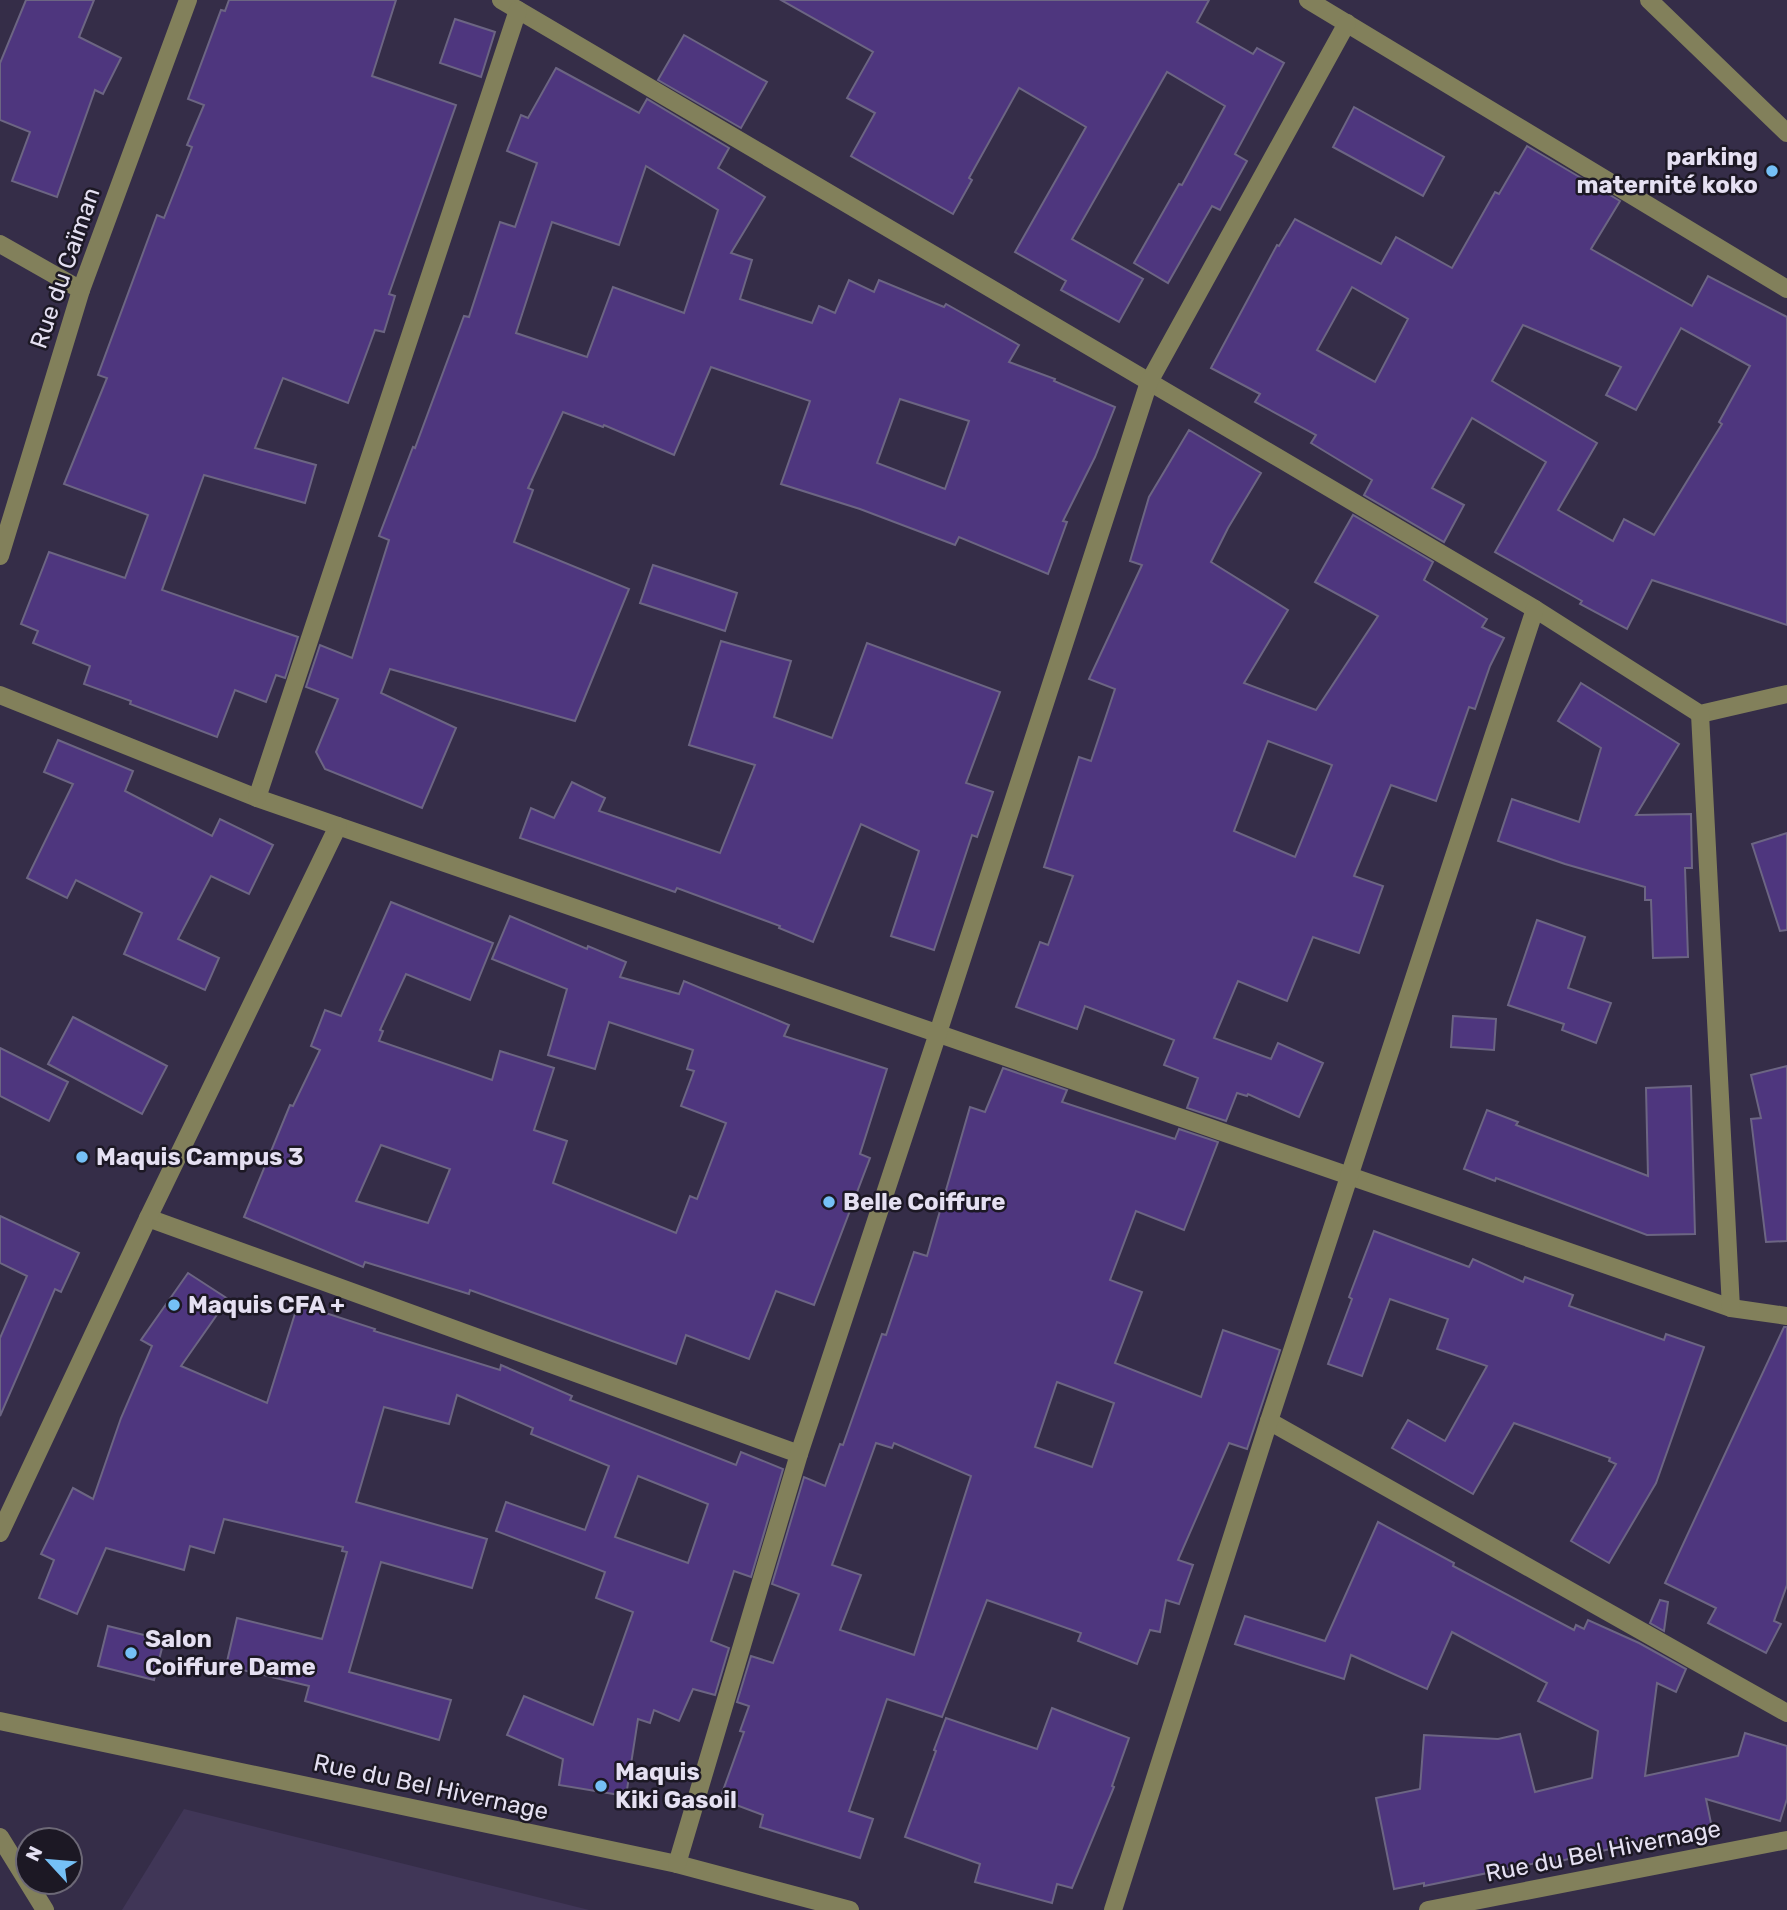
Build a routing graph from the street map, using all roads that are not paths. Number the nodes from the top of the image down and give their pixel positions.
1 (188, 0) edge
2 (501, 0) edge
3 (1308, 0) edge
4 (1649, 0) edge
5 (517, 10) junction
6 (1347, 23) junction
7 (1787, 133) edge
8 (0, 244) edge
9 (1787, 289) edge
10 (81, 290) junction
11 (1149, 382) junction
12 (0, 556) edge
13 (1535, 609) junction
14 (1787, 694) edge
15 (0, 695) edge
16 (1700, 714) junction
17 (257, 798) junction
18 (338, 826) junction
19 (938, 1033) junction
20 (1349, 1175) junction
21 (148, 1218) junction
22 (1731, 1308) junction
23 (1787, 1316) edge
24 (1269, 1421) junction
25 (799, 1454) junction
26 (0, 1533) edge
27 (1787, 1713) edge
28 (0, 1721) edge
29 (0, 1837) edge
30 (1787, 1840) edge
31 (677, 1864) junction
32 (45, 1910) edge
33 (850, 1910) edge
34 (1113, 1910) edge
35 (1428, 1910) edge

1 - 10 street, Rue du Caïman
2 - 5 street
3 - 6 street
4 - 7 street
5 - 11 street
5 - 17 street
6 - 9 street
6 - 11 street
8 - 10 street
10 - 12 street, Rue du Caïman
11 - 13 street
11 - 19 street
13 - 16 street
13 - 20 street
14 - 16 street
15 - 17 street
16 - 22 street
17 - 18 street
18 - 19 street
18 - 21 street
19 - 20 street
19 - 25 street
20 - 22 street
20 - 24 street
21 - 25 street
21 - 26 street
22 - 23 street
24 - 27 street
24 - 34 street
25 - 31 street
28 - 31 street, Rue du Bel Hivernage
29 - 32 street
30 - 35 street, Rue du Bel Hivernage
31 - 33 street, Rue du Bel Hivernage

